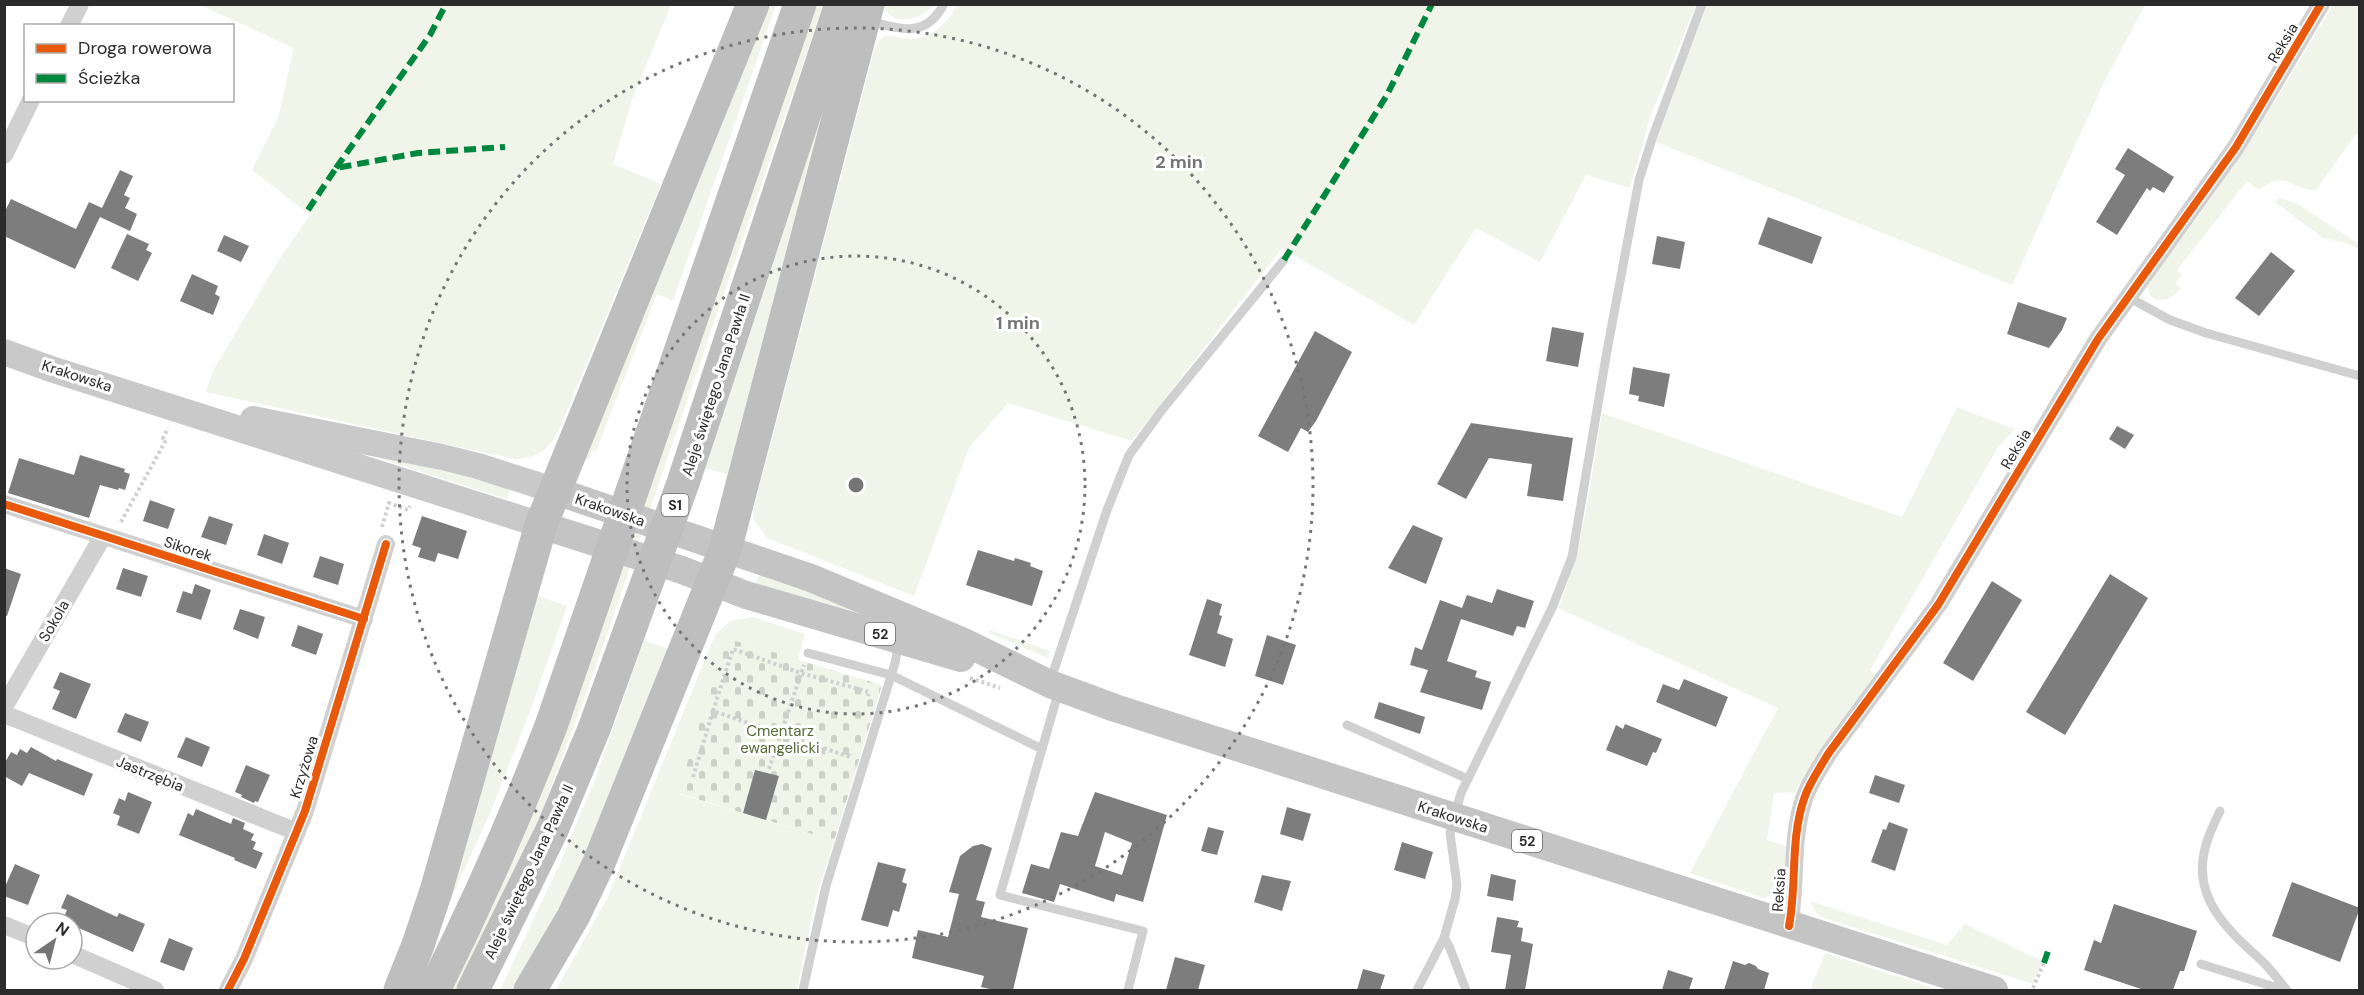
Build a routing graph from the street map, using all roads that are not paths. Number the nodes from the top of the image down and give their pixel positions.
1 (80, 4) edge
2 (753, 4) edge
3 (800, 4) edge
4 (944, 4) edge
5 (1702, 4) edge
6 (2321, 4) edge
7 (858, 10) edge
8 (70, 24) edge
9 (30, 102) edge
10 (4, 155) edge
11 (1284, 260) dead end
12 (2128, 297) junction
13 (4, 352) edge
14 (2360, 376) edge
15 (150, 400) junction
16 (553, 490) junction
17 (4, 504) edge
18 (541, 525) junction
19 (102, 536) junction
20 (386, 544) dead end
21 (725, 549) junction
22 (712, 582) junction
23 (364, 619) junction
24 (900, 640) junction
25 (808, 653) road end
26 (891, 675) junction
27 (1055, 686) junction
28 (4, 707) edge
29 (4, 714) edge
30 (1347, 725) dead end
31 (1042, 749) junction
32 (1468, 779) junction
33 (2220, 811) dead end
34 (1454, 817) junction
35 (297, 832) junction
36 (4, 925) edge
37 (1789, 926) junction
38 (24, 934) edge
39 (1444, 938) junction
40 (84, 959) edge
41 (2201, 964) dead end
42 (155, 990) edge
43 (228, 990) edge
44 (400, 990) edge
45 (434, 990) edge
46 (473, 990) edge
47 (530, 990) edge
48 (803, 990) edge
49 (1128, 990) edge
50 (1417, 990) edge
51 (1466, 990) edge
52 (1994, 990) edge
53 (2285, 990) edge

1 - 8 street
2 - 16 highway
3 - 45 highway
4 - 7 lane
5 - 32 lane
6 - 12 street, Reksia
7 - 21 highway
7 - 46 highway, Aleje świętego Jana Pawła II / S1
9 - 10 street
11 - 27 lane
12 - 14 lane
12 - 37 street, Reksia
13 - 15 main road, Krakowska / 52
15 - 16 main road, Krakowska / 52
15 - 18 main road, Krakowska / 52
16 - 18 highway
16 - 21 main road, Krakowska / 52
17 - 19 street, Sikorek
18 - 22 main road, Krakowska / 52
18 - 44 highway
19 - 23 street, Sikorek
19 - 28 street, Sokola
20 - 23 street, Krzyżowa
21 - 22 highway
21 - 27 main road, Krakowska / 52
22 - 24 main road, Krakowska / 52
22 - 47 highway
23 - 35 street, Krzyżowa
24 - 26 lane
24 - 27 main road, Krakowska / 52
25 - 26 lane
26 - 31 lane
26 - 48 lane
27 - 31 lane
27 - 34 main road, Krakowska / 52
29 - 35 street, Jastrzębia
30 - 32 lane
31 - 49 lane
32 - 34 lane
33 - 53 lane
34 - 37 main road, Krakowska / 52
34 - 39 lane
35 - 43 street, Krzyżowa
36 - 38 street
37 - 52 main road, Krakowska / 52
39 - 50 lane
39 - 51 lane
40 - 42 street
41 - 53 lane

